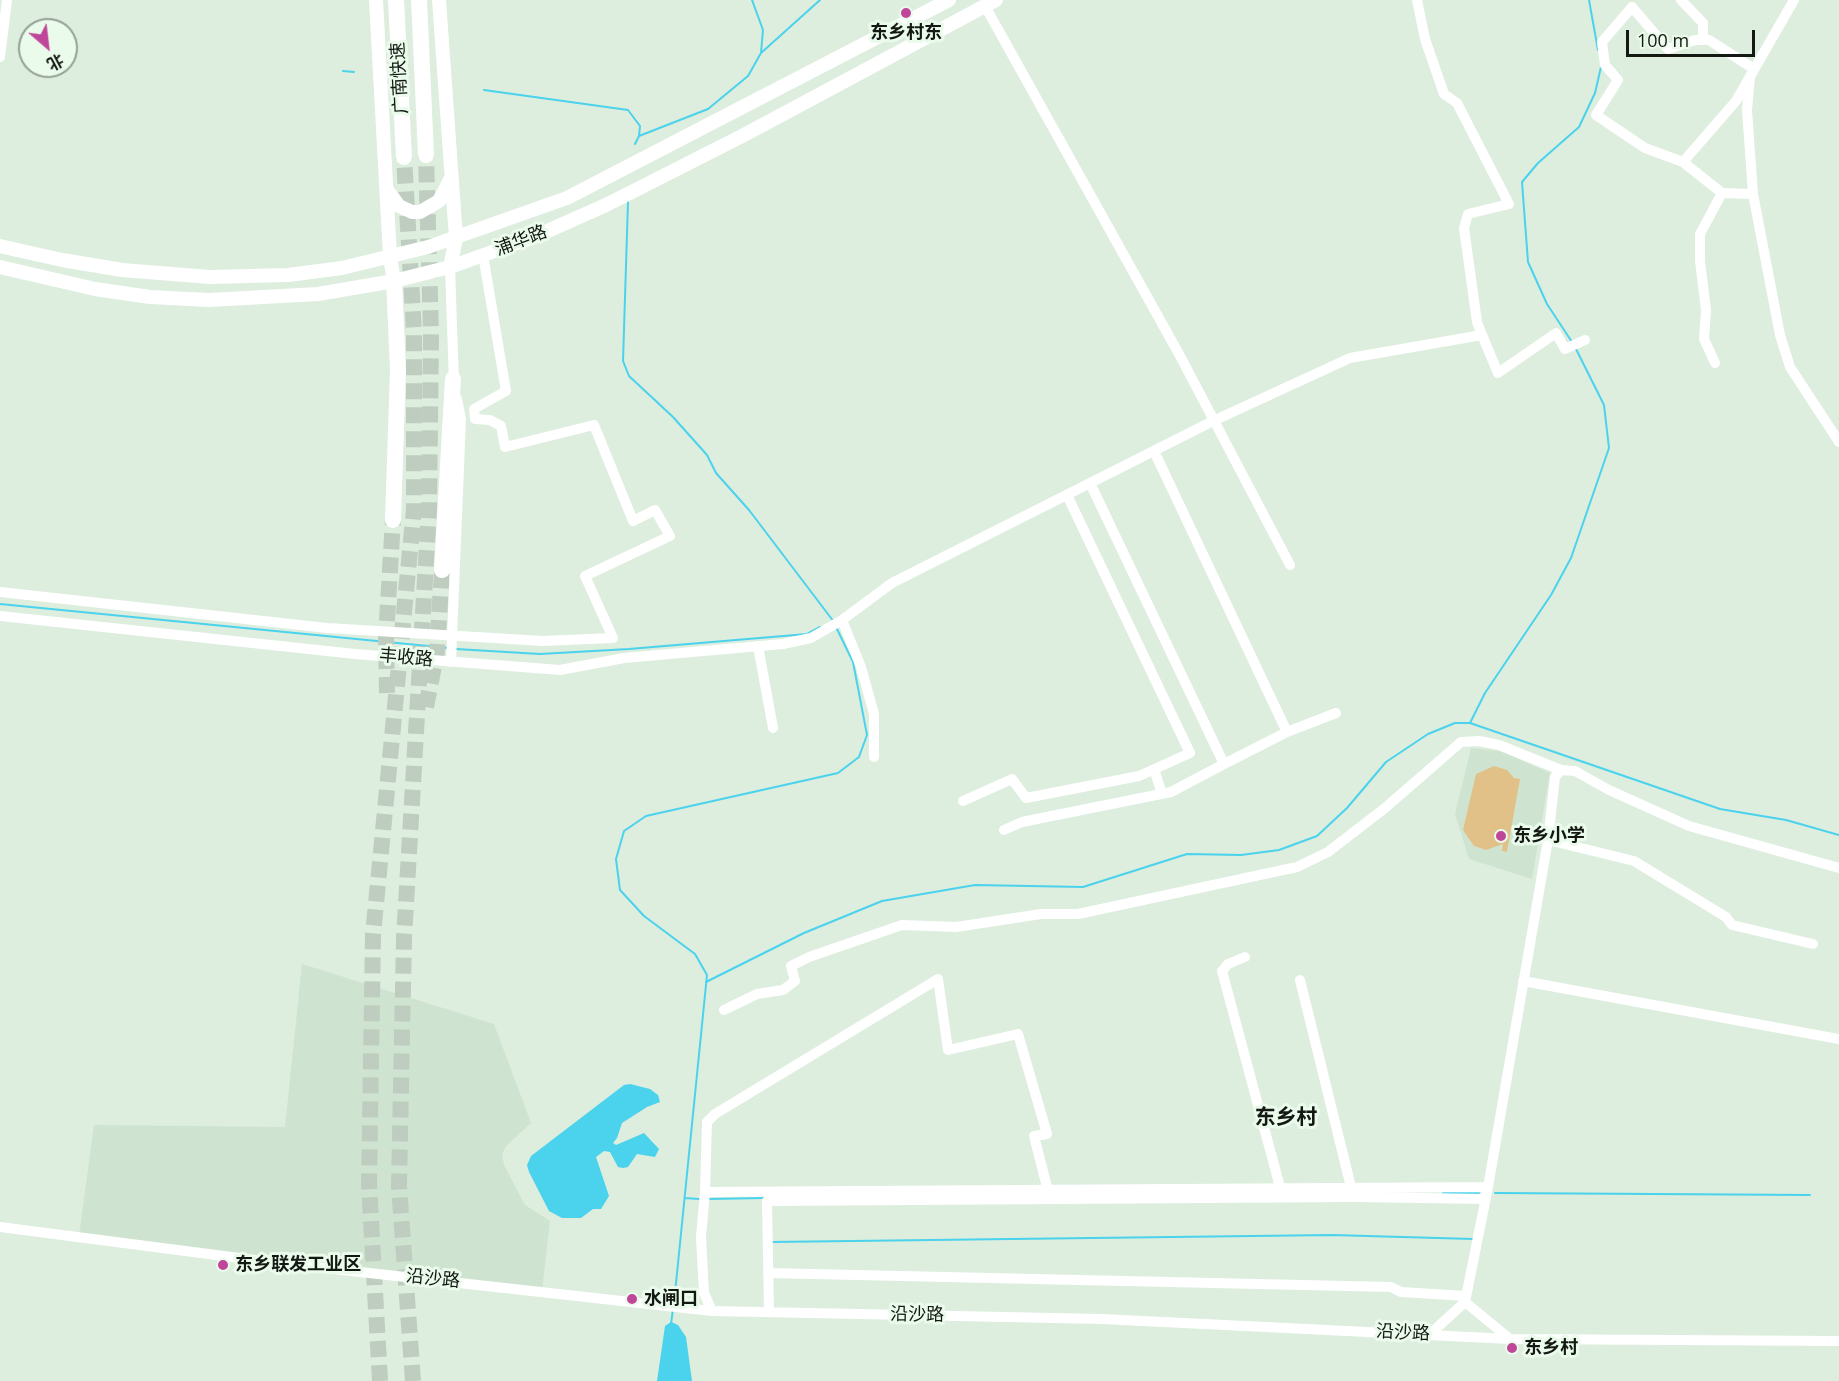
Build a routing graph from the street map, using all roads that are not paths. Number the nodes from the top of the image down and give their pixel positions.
1 (7, 0) edge
2 (375, 0) edge
3 (396, 0) edge
4 (418, 0) edge
5 (440, 0) edge
6 (949, 0) edge
7 (1417, 0) edge
8 (1681, 0) edge
9 (1794, 0) edge
10 (991, 3) edge
11 (1635, 3) edge
12 (1703, 40) junction
13 (0, 57) edge
14 (1752, 72) junction
15 (426, 155) tunnel mouth
16 (404, 157) tunnel mouth
17 (1683, 162) junction
18 (451, 175) junction
19 (386, 188) junction
20 (1722, 193) junction
21 (1753, 194) junction
22 (456, 238) junction
23 (0, 246) edge
24 (483, 255) junction
25 (390, 257) junction
26 (0, 267) edge
27 (450, 267) junction
28 (394, 281) junction
29 (1482, 334) junction
30 (1584, 340) dead end
31 (1715, 363) dead end
32 (453, 380) junction
33 (1213, 421) junction
34 (1839, 442) edge
35 (1154, 451) junction
36 (1090, 483) junction
37 (1067, 495) junction
38 (393, 520) tunnel mouth
39 (1290, 565) dead end
40 (442, 570) tunnel mouth
41 (0, 592) edge
42 (0, 616) edge
43 (842, 620) junction
44 (758, 646) junction
45 (451, 662) junction
46 (1336, 713) dead end
47 (773, 728) dead end
48 (1287, 732) junction
49 (874, 758) dead end
50 (1224, 764) junction
51 (1154, 769) junction
52 (1561, 770) junction
53 (1162, 794) junction
54 (963, 801) dead end
55 (1004, 830) dead end
56 (1548, 840) junction
57 (1839, 868) edge
58 (1813, 944) dead end
59 (1245, 957) dead end
60 (1300, 980) dead end
61 (1523, 981) junction
62 (724, 1010) dead end
63 (1839, 1039) edge
64 (1280, 1187) junction
65 (1351, 1187) junction
66 (1488, 1187) junction
67 (1048, 1191) junction
68 (705, 1192) junction
69 (1486, 1199) junction
70 (0, 1227) edge
71 (768, 1273) junction
72 (1466, 1299) junction
73 (712, 1311) junction
74 (770, 1312) junction
75 (1429, 1335) junction
76 (1510, 1339) junction
77 (1839, 1341) edge

1 - 13 street
2 - 19 main road
3 - 16 highway, 广南快速
4 - 15 highway, 广南快速
5 - 18 main road
6 - 22 main road, 浦华路
7 - 29 street
8 - 12 street
9 - 14 street
10 - 24 main road, 浦华路
10 - 33 street
11 - 12 street
11 - 17 street
12 - 14 street
14 - 17 street
14 - 21 street
17 - 20 street
18 - 19 main road
18 - 22 main road
19 - 25 main road
20 - 21 street
20 - 31 street
21 - 34 street
22 - 25 main road, 浦华路
22 - 27 main road
23 - 25 main road, 浦华路
24 - 27 main road, 浦华路
24 - 41 street
25 - 28 main road
26 - 28 main road, 浦华路
27 - 28 main road, 浦华路
27 - 32 street
28 - 38 highway
29 - 30 street
29 - 33 street
32 - 40 highway
32 - 45 street
33 - 35 street
33 - 39 street
35 - 36 street
35 - 48 street
36 - 37 street
36 - 50 street
37 - 43 street
37 - 51 street
42 - 45 street, 丰收路
43 - 44 street, 丰收路
43 - 49 street
44 - 45 street, 丰收路
44 - 47 street
46 - 48 street
48 - 50 street
50 - 53 street
51 - 53 street
51 - 54 street
52 - 56 street
52 - 57 street
52 - 62 street
53 - 55 street
56 - 58 street
56 - 61 street
59 - 64 street
60 - 65 street
61 - 63 street
61 - 66 street
64 - 65 street
64 - 67 street
65 - 66 street
66 - 69 street
67 - 68 street
67 - 68 street
68 - 73 street
69 - 71 street
69 - 72 street
70 - 73 street, 沿沙路
71 - 72 street
71 - 74 street
72 - 75 street
72 - 76 street
73 - 74 street, 沿沙路
74 - 75 street, 沿沙路
75 - 76 street, 沿沙路
76 - 77 street, 沿沙路

